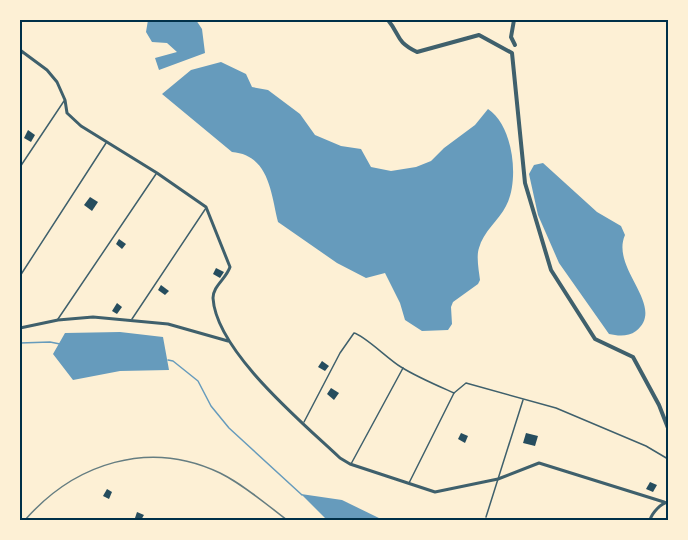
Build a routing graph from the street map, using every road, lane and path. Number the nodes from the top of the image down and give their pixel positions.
1 (388, 20) edge
2 (514, 20) edge
3 (515, 45) dead end
4 (21, 51) edge
5 (20, 57) edge
6 (64, 100) junction
7 (106, 142) junction
8 (20, 167) edge
9 (157, 173) junction
10 (206, 207) junction
11 (20, 276) edge
12 (58, 320) junction
13 (130, 321) junction
14 (20, 328) edge
15 (228, 341) junction
16 (403, 368) junction
17 (453, 393) junction
18 (523, 399) junction
19 (303, 423) junction
20 (669, 428) edge
21 (669, 459) edge
22 (350, 464) junction
23 (498, 479) junction
24 (409, 483) junction
25 (669, 501) edge
26 (664, 502) junction
27 (486, 516) dead end
28 (650, 520) edge

1 - 20 street
2 - 3 street
4 - 5 lane
4 - 6 street
6 - 7 street
6 - 8 lane
7 - 9 street
7 - 11 lane
9 - 10 street
9 - 12 lane
10 - 13 lane
10 - 15 street
12 - 13 street
12 - 14 street
13 - 15 street
15 - 19 street
16 - 17 lane
16 - 19 lane
16 - 22 lane
17 - 18 lane
17 - 24 lane
18 - 21 lane
18 - 23 lane
19 - 22 street
22 - 24 street
23 - 24 street
23 - 26 street
23 - 27 lane
25 - 26 street
26 - 28 street

